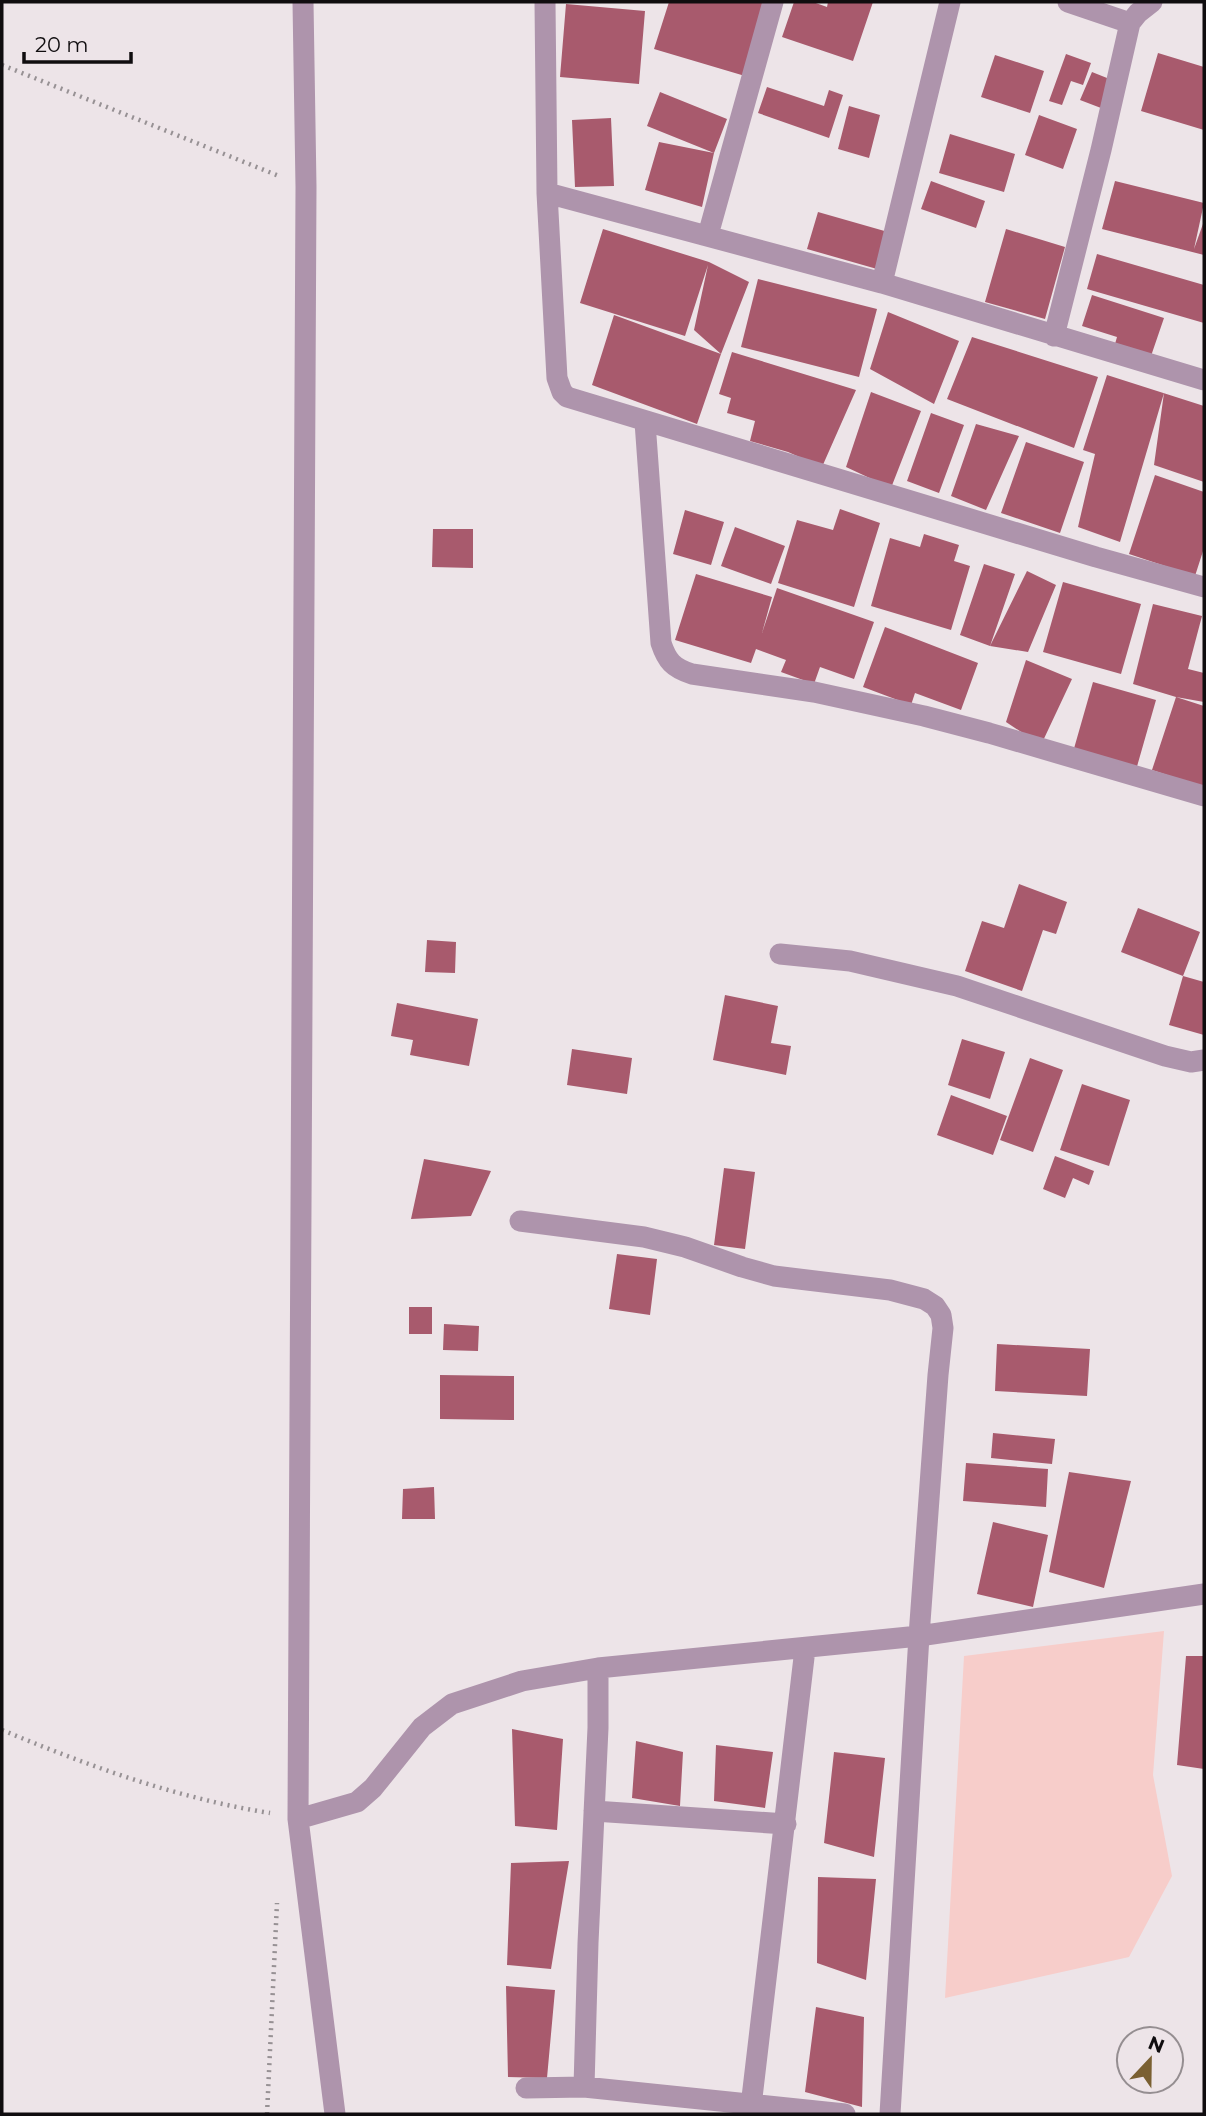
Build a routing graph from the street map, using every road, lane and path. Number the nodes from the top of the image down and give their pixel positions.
1 (303, 2) edge
2 (545, 2) edge
3 (773, 2) edge
4 (950, 2) edge
5 (1068, 2) edge
6 (1152, 2) edge
7 (1130, 23) junction
8 (2, 65) edge
9 (306, 187) junction
10 (547, 193) junction
11 (708, 235) junction
12 (882, 283) junction
13 (1054, 336) junction
14 (1204, 380) edge
15 (645, 422) junction
16 (1204, 587) edge
17 (1204, 796) edge
18 (780, 954) dead end
19 (1204, 1060) edge
20 (520, 1221) dead end
21 (1204, 1594) edge
22 (919, 1636) junction
23 (805, 1648) junction
24 (598, 1668) junction
25 (2, 1730) edge
26 (594, 1811) junction
27 (298, 1819) junction
28 (786, 1824) junction
29 (278, 1896) dead end
30 (584, 2087) junction
31 (526, 2088) dead end
32 (751, 2106) junction
33 (267, 2114) edge
34 (335, 2114) edge
35 (845, 2114) edge
36 (890, 2114) edge

1 - 9 street
2 - 10 street
3 - 11 street
4 - 12 street
5 - 7 street
6 - 7 street
7 - 13 street
8 - 9 path
9 - 27 street
10 - 11 street
10 - 15 street
11 - 12 street
12 - 13 street
13 - 14 street
15 - 16 street
15 - 17 street
18 - 19 street
20 - 22 street
21 - 22 street
22 - 23 street
22 - 36 street
23 - 24 street
23 - 28 street
24 - 26 street
24 - 27 street
25 - 27 path
26 - 28 street
26 - 30 street
27 - 34 street
28 - 32 street
29 - 33 path
30 - 31 street
30 - 32 street
32 - 35 street

